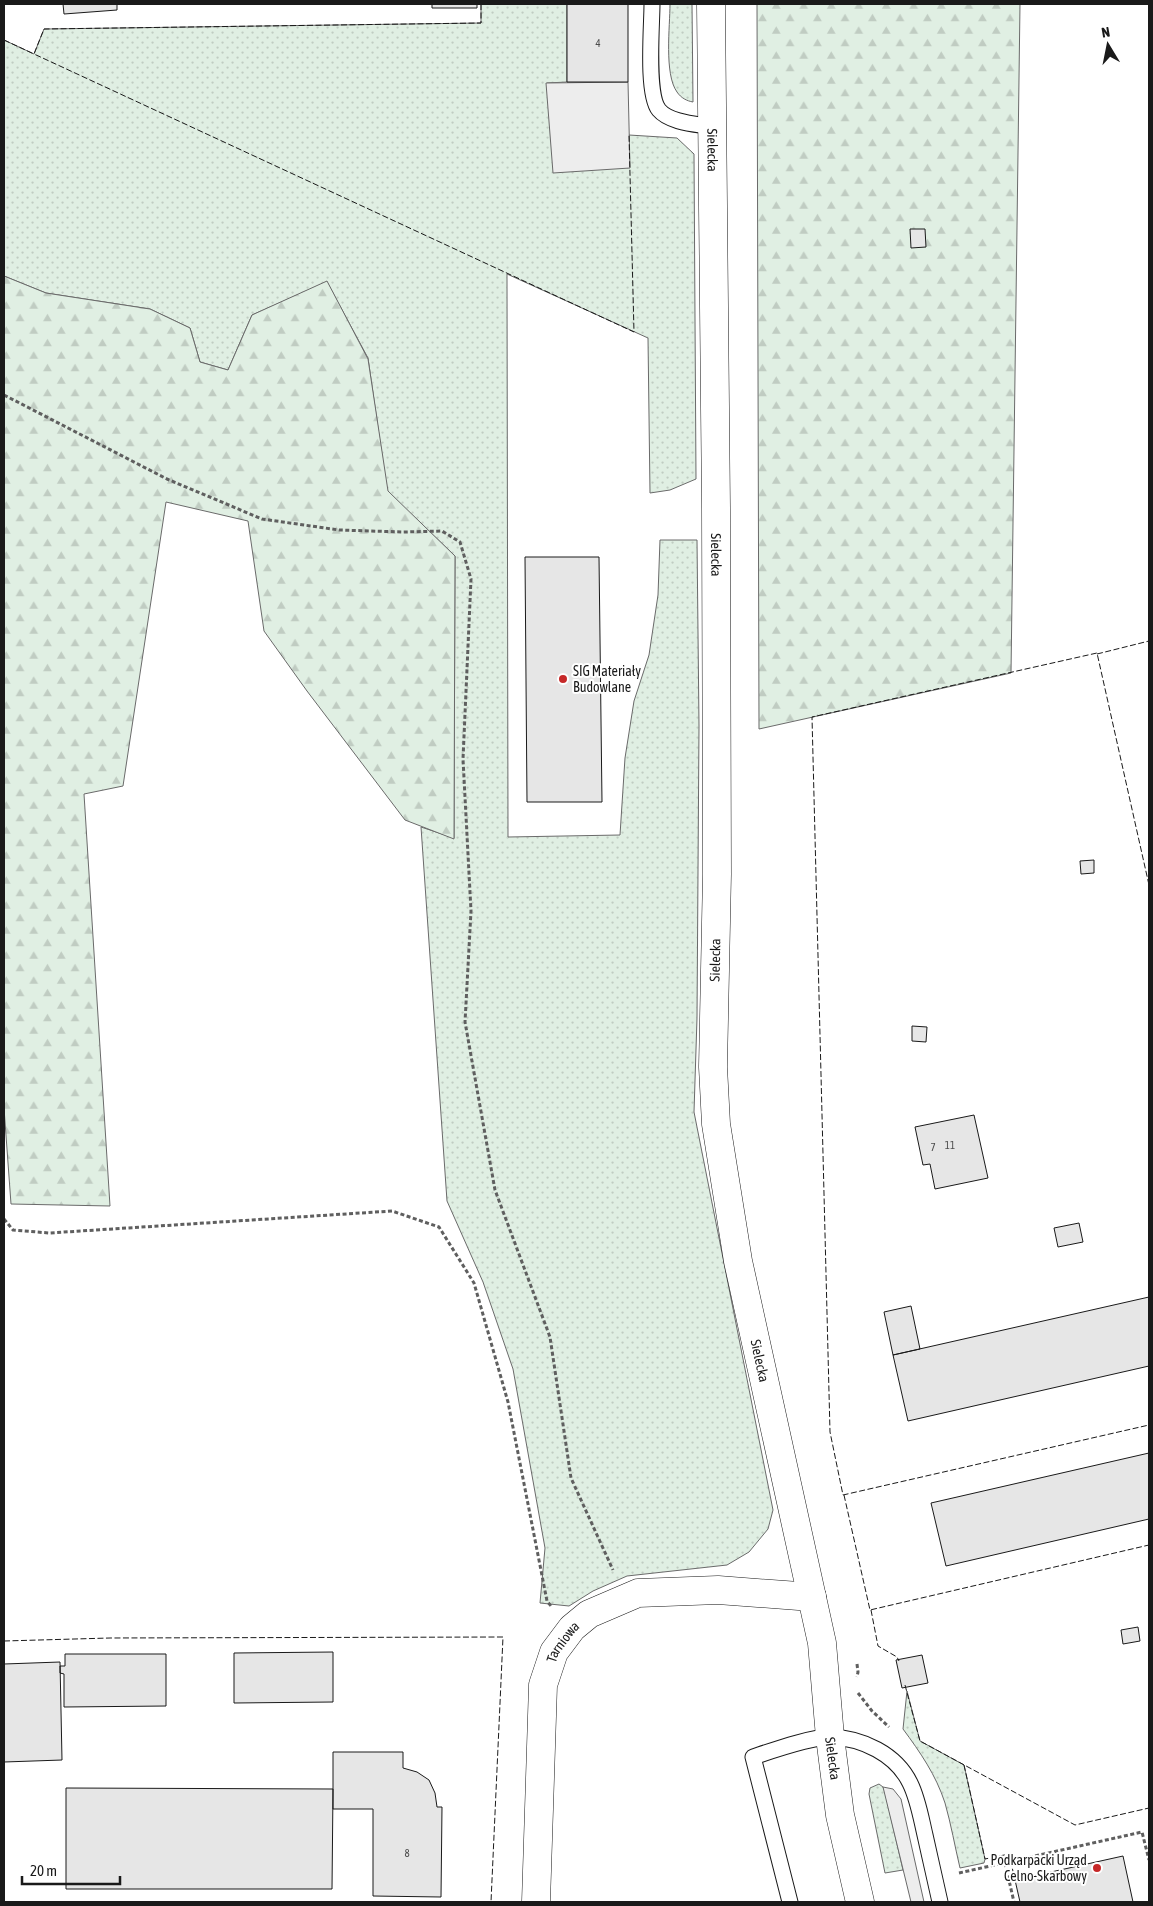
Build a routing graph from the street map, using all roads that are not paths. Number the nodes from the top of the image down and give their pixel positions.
1 (652, 4) edge
2 (711, 4) edge
3 (713, 127) junction
4 (812, 1597) junction
5 (830, 1737) junction
6 (536, 1902) edge
7 (790, 1902) edge
8 (860, 1902) edge
9 (940, 1902) edge

1 - 3 lane
2 - 3 street, Sielecka
3 - 4 street, Sielecka
4 - 5 street, Sielecka
4 - 6 street, Tarniowa
5 - 7 lane
5 - 8 street, Sielecka
5 - 9 lane

